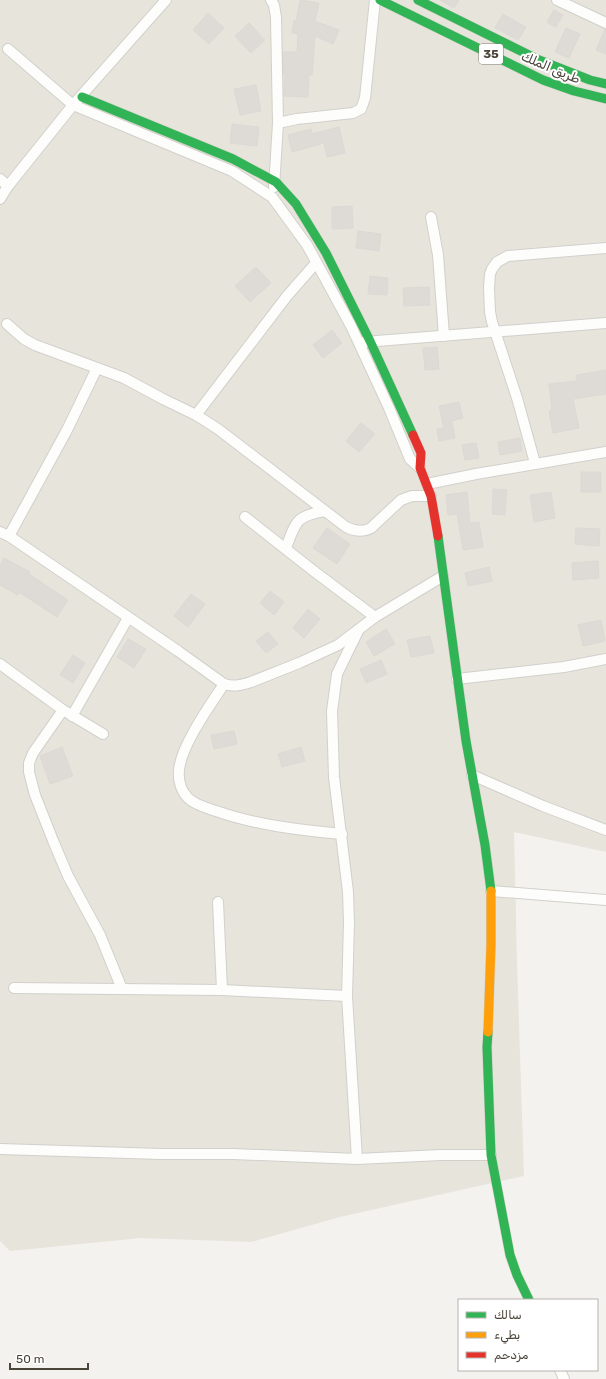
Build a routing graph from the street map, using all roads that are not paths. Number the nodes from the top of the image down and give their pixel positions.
1 (166, 0) edge
2 (271, 0) edge
3 (375, 0) edge
4 (380, 0) edge
5 (418, 0) edge
6 (557, 0) edge
7 (606, 23) edge
8 (8, 49) dead end
9 (606, 84) edge
10 (82, 97) junction
11 (606, 99) edge
12 (73, 105) junction
13 (278, 123) junction
14 (160, 135) junction
15 (0, 179) edge
16 (276, 182) junction
17 (8, 186) junction
18 (272, 197) junction
19 (0, 199) edge
20 (431, 217) dead end
21 (606, 248) edge
22 (316, 263) junction
23 (7, 324) dead end
24 (606, 324) edge
25 (496, 333) junction
26 (444, 336) junction
27 (358, 342) junction
28 (370, 342) junction
29 (97, 368) junction
30 (196, 415) junction
31 (606, 452) edge
32 (535, 464) junction
33 (420, 468) junction
34 (427, 484) junction
35 (431, 496) junction
36 (325, 511) junction
37 (245, 517) dead end
38 (5, 534) edge
39 (286, 548) junction
40 (444, 576) junction
41 (376, 617) junction
42 (128, 618) junction
43 (358, 631) junction
44 (606, 658) edge
45 (0, 664) edge
46 (457, 679) junction
47 (224, 684) junction
48 (67, 713) junction
49 (103, 734) dead end
50 (472, 775) junction
51 (606, 830) edge
52 (342, 834) junction
53 (491, 891) junction
54 (606, 900) edge
55 (218, 902) dead end
56 (14, 988) dead end
57 (122, 989) junction
58 (222, 990) junction
59 (347, 996) junction
60 (0, 1149) edge
61 (491, 1155) junction
62 (357, 1159) junction
63 (529, 1299) edge

1 - 10 street
2 - 13 street
3 - 13 street
4 - 11 street, طريق الملك / 35
5 - 9 street, طريق الملك / 35
6 - 7 street
8 - 12 street
10 - 12 street
10 - 14 street
12 - 14 street
12 - 17 street
13 - 16 street
14 - 16 street
14 - 18 street
15 - 17 street
16 - 18 street
16 - 28 street
17 - 19 street
18 - 22 street
20 - 26 street
21 - 25 street
22 - 27 street
22 - 30 street
23 - 29 street
24 - 25 street
25 - 26 street
25 - 32 street
26 - 28 street
27 - 28 street
27 - 33 street
28 - 33 street
29 - 30 street
29 - 38 street
30 - 36 street
31 - 32 street
32 - 34 street
33 - 34 street
34 - 35 street
35 - 36 street
35 - 40 street
36 - 39 street
37 - 39 street
38 - 42 street
39 - 41 street
40 - 41 street
40 - 46 street
41 - 43 street
42 - 47 street
42 - 48 street
43 - 47 street
43 - 52 street
44 - 46 street
45 - 48 street
46 - 50 street
47 - 52 street
48 - 49 street
48 - 57 street
50 - 51 street
50 - 53 street
52 - 59 street
53 - 54 street
53 - 61 street
55 - 58 street
56 - 57 street
57 - 58 street
58 - 59 street
59 - 62 street
60 - 62 street
61 - 62 street
61 - 63 street

